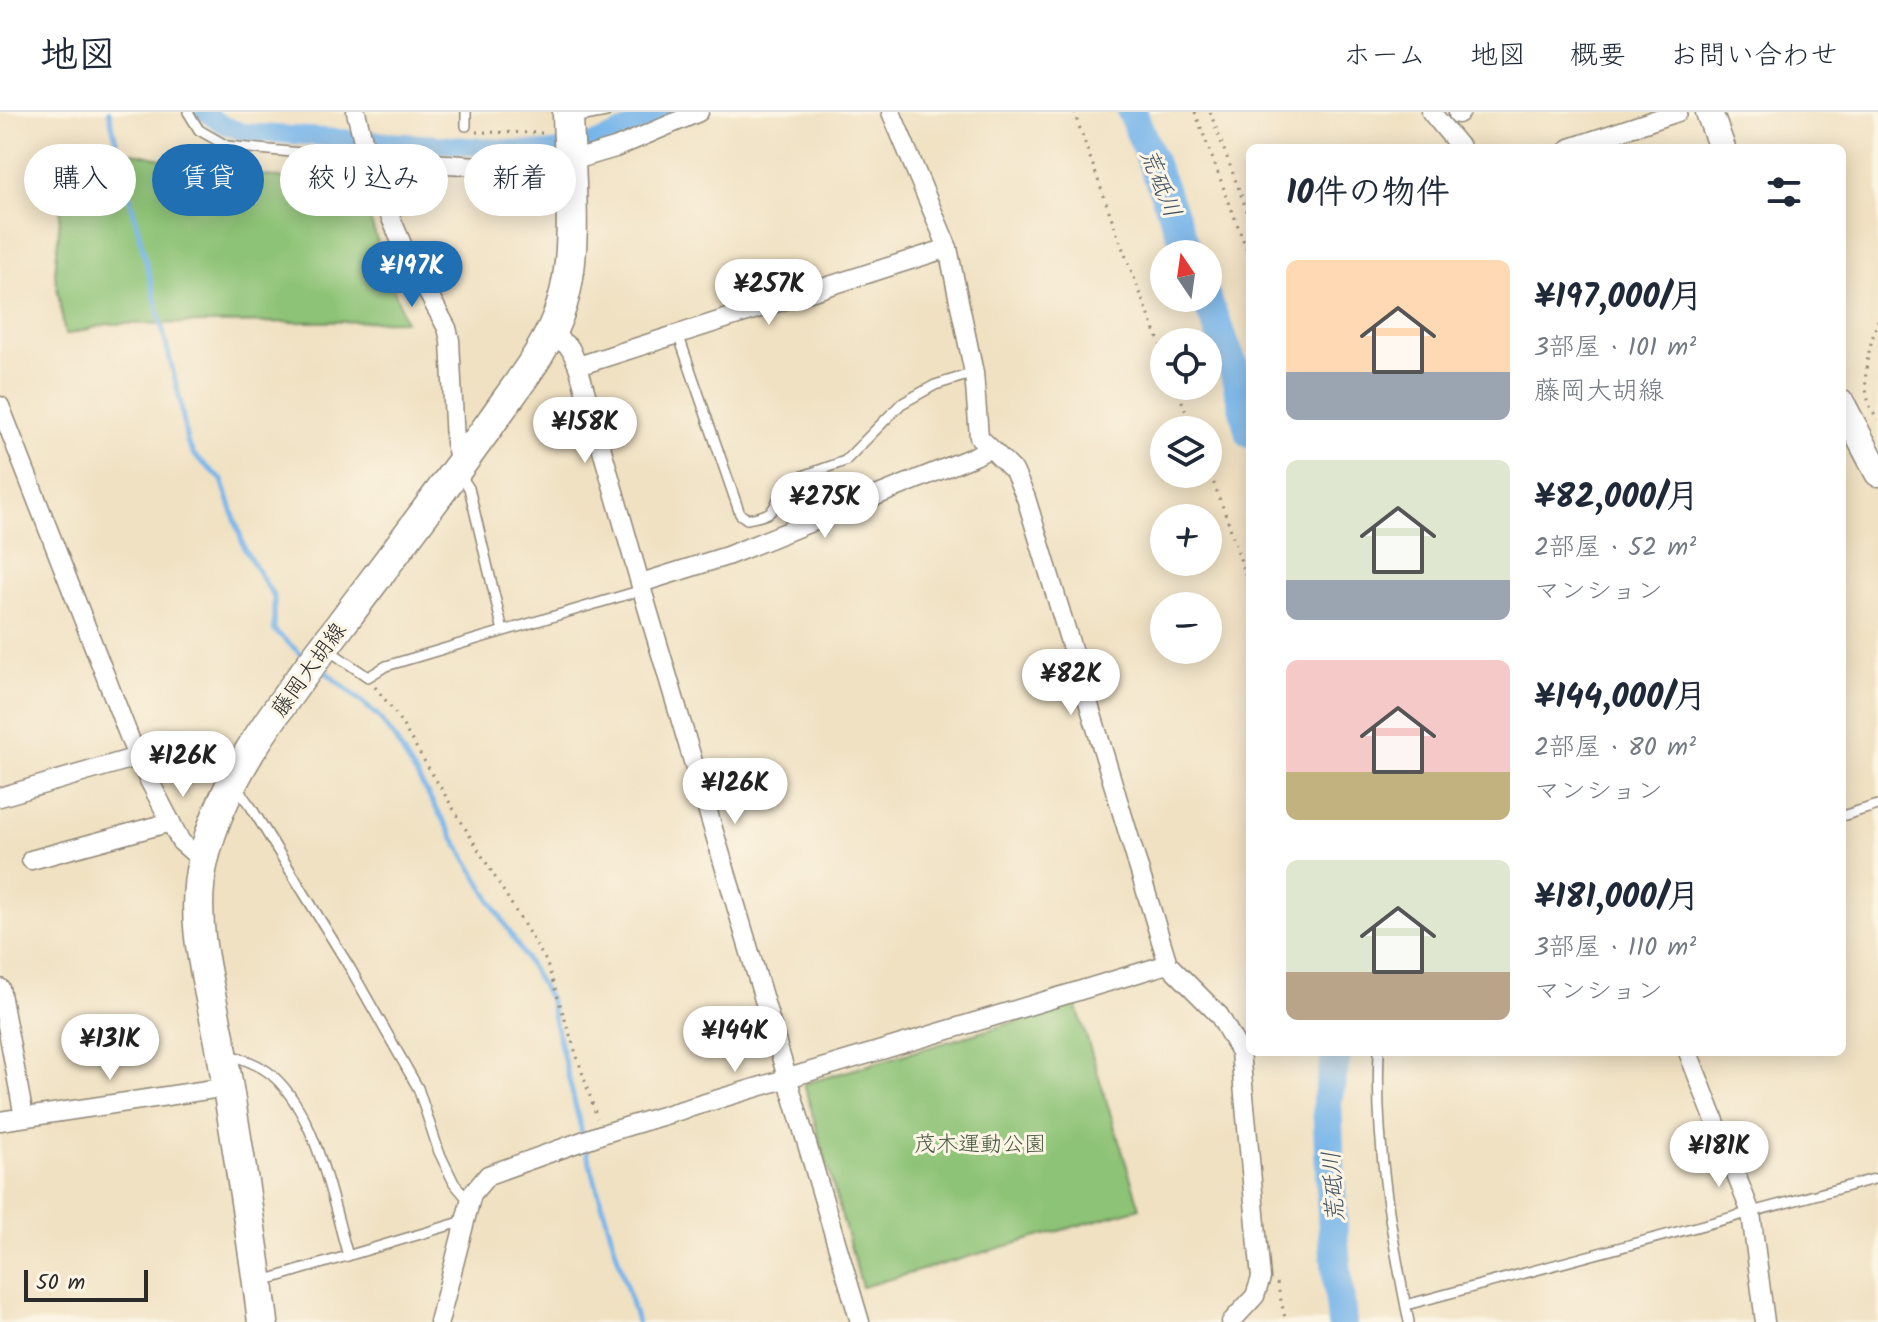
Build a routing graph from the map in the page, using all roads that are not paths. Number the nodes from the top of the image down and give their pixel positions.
1 (188, 112) edge
2 (466, 112) edge
3 (606, 112) edge
4 (699, 112) edge
5 (891, 112) edge
6 (1431, 112) edge
7 (1678, 112) edge
8 (1709, 112) edge
9 (358, 120) edge
10 (466, 126) road end
11 (568, 141) edge
12 (364, 144) edge
13 (1458, 144) edge
14 (1582, 144) edge
15 (1721, 144) edge
16 (280, 150) edge
17 (448, 163) edge
18 (391, 216) edge
19 (948, 248) junction
20 (550, 332) junction
21 (678, 334) junction
22 (578, 366) junction
23 (974, 373) junction
24 (0, 406) edge
25 (1846, 412) edge
26 (988, 449) junction
27 (9, 454) edge
28 (459, 467) junction
29 (1878, 473) edge
30 (641, 586) junction
31 (503, 631) junction
32 (324, 647) junction
33 (137, 757) junction
34 (232, 782) junction
35 (0, 797) edge
36 (1878, 805) edge
37 (1846, 815) edge
38 (171, 822) junction
39 (31, 860) dead end
40 (203, 861) junction
41 (1168, 964) junction
42 (0, 988) edge
43 (222, 1053) junction
44 (1379, 1056) edge
45 (1690, 1056) edge
46 (789, 1080) junction
47 (227, 1087) junction
48 (24, 1117) junction
49 (0, 1121) edge
50 (1878, 1178) edge
51 (470, 1202) junction
52 (1751, 1213) junction
53 (464, 1221) junction
54 (348, 1256) junction
55 (258, 1283) junction
56 (1406, 1305) junction
57 (263, 1322) edge
58 (439, 1322) edge
59 (860, 1322) edge
60 (1231, 1322) edge
61 (1409, 1322) edge
62 (1765, 1322) edge

1 - 16 lane
2 - 10 lane
3 - 11 lane
4 - 11 street
5 - 19 street
6 - 13 street
7 - 14 street
8 - 15 street
9 - 12 street
11 - 17 street
11 - 20 main road, 藤岡大胡線
18 - 28 street
19 - 21 street
19 - 23 street
20 - 22 street
20 - 28 main road, 藤岡大胡線
21 - 22 street
21 - 23 lane
22 - 30 street
23 - 26 street
24 - 27 street
25 - 29 street
26 - 30 street
26 - 41 street
27 - 33 street
28 - 31 lane
28 - 32 main road, 藤岡大胡線
30 - 31 lane
30 - 46 street
31 - 32 lane
32 - 34 main road, 藤岡大胡線
33 - 35 street
33 - 38 street
34 - 40 main road, 藤岡大胡線
34 - 51 lane
36 - 37 lane
38 - 39 street
38 - 40 street
40 - 43 main road, 藤岡大胡線
41 - 46 street
41 - 60 street
42 - 48 street
43 - 47 main road, 藤岡大胡線
43 - 54 lane
44 - 56 lane
45 - 52 street
46 - 51 street
46 - 59 street
47 - 48 street
47 - 55 main road, 藤岡大胡線
48 - 49 street
50 - 52 lane
51 - 53 street
52 - 56 lane
52 - 62 street
53 - 54 lane
53 - 58 street
54 - 55 lane
55 - 57 main road, 藤岡大胡線
56 - 61 lane

